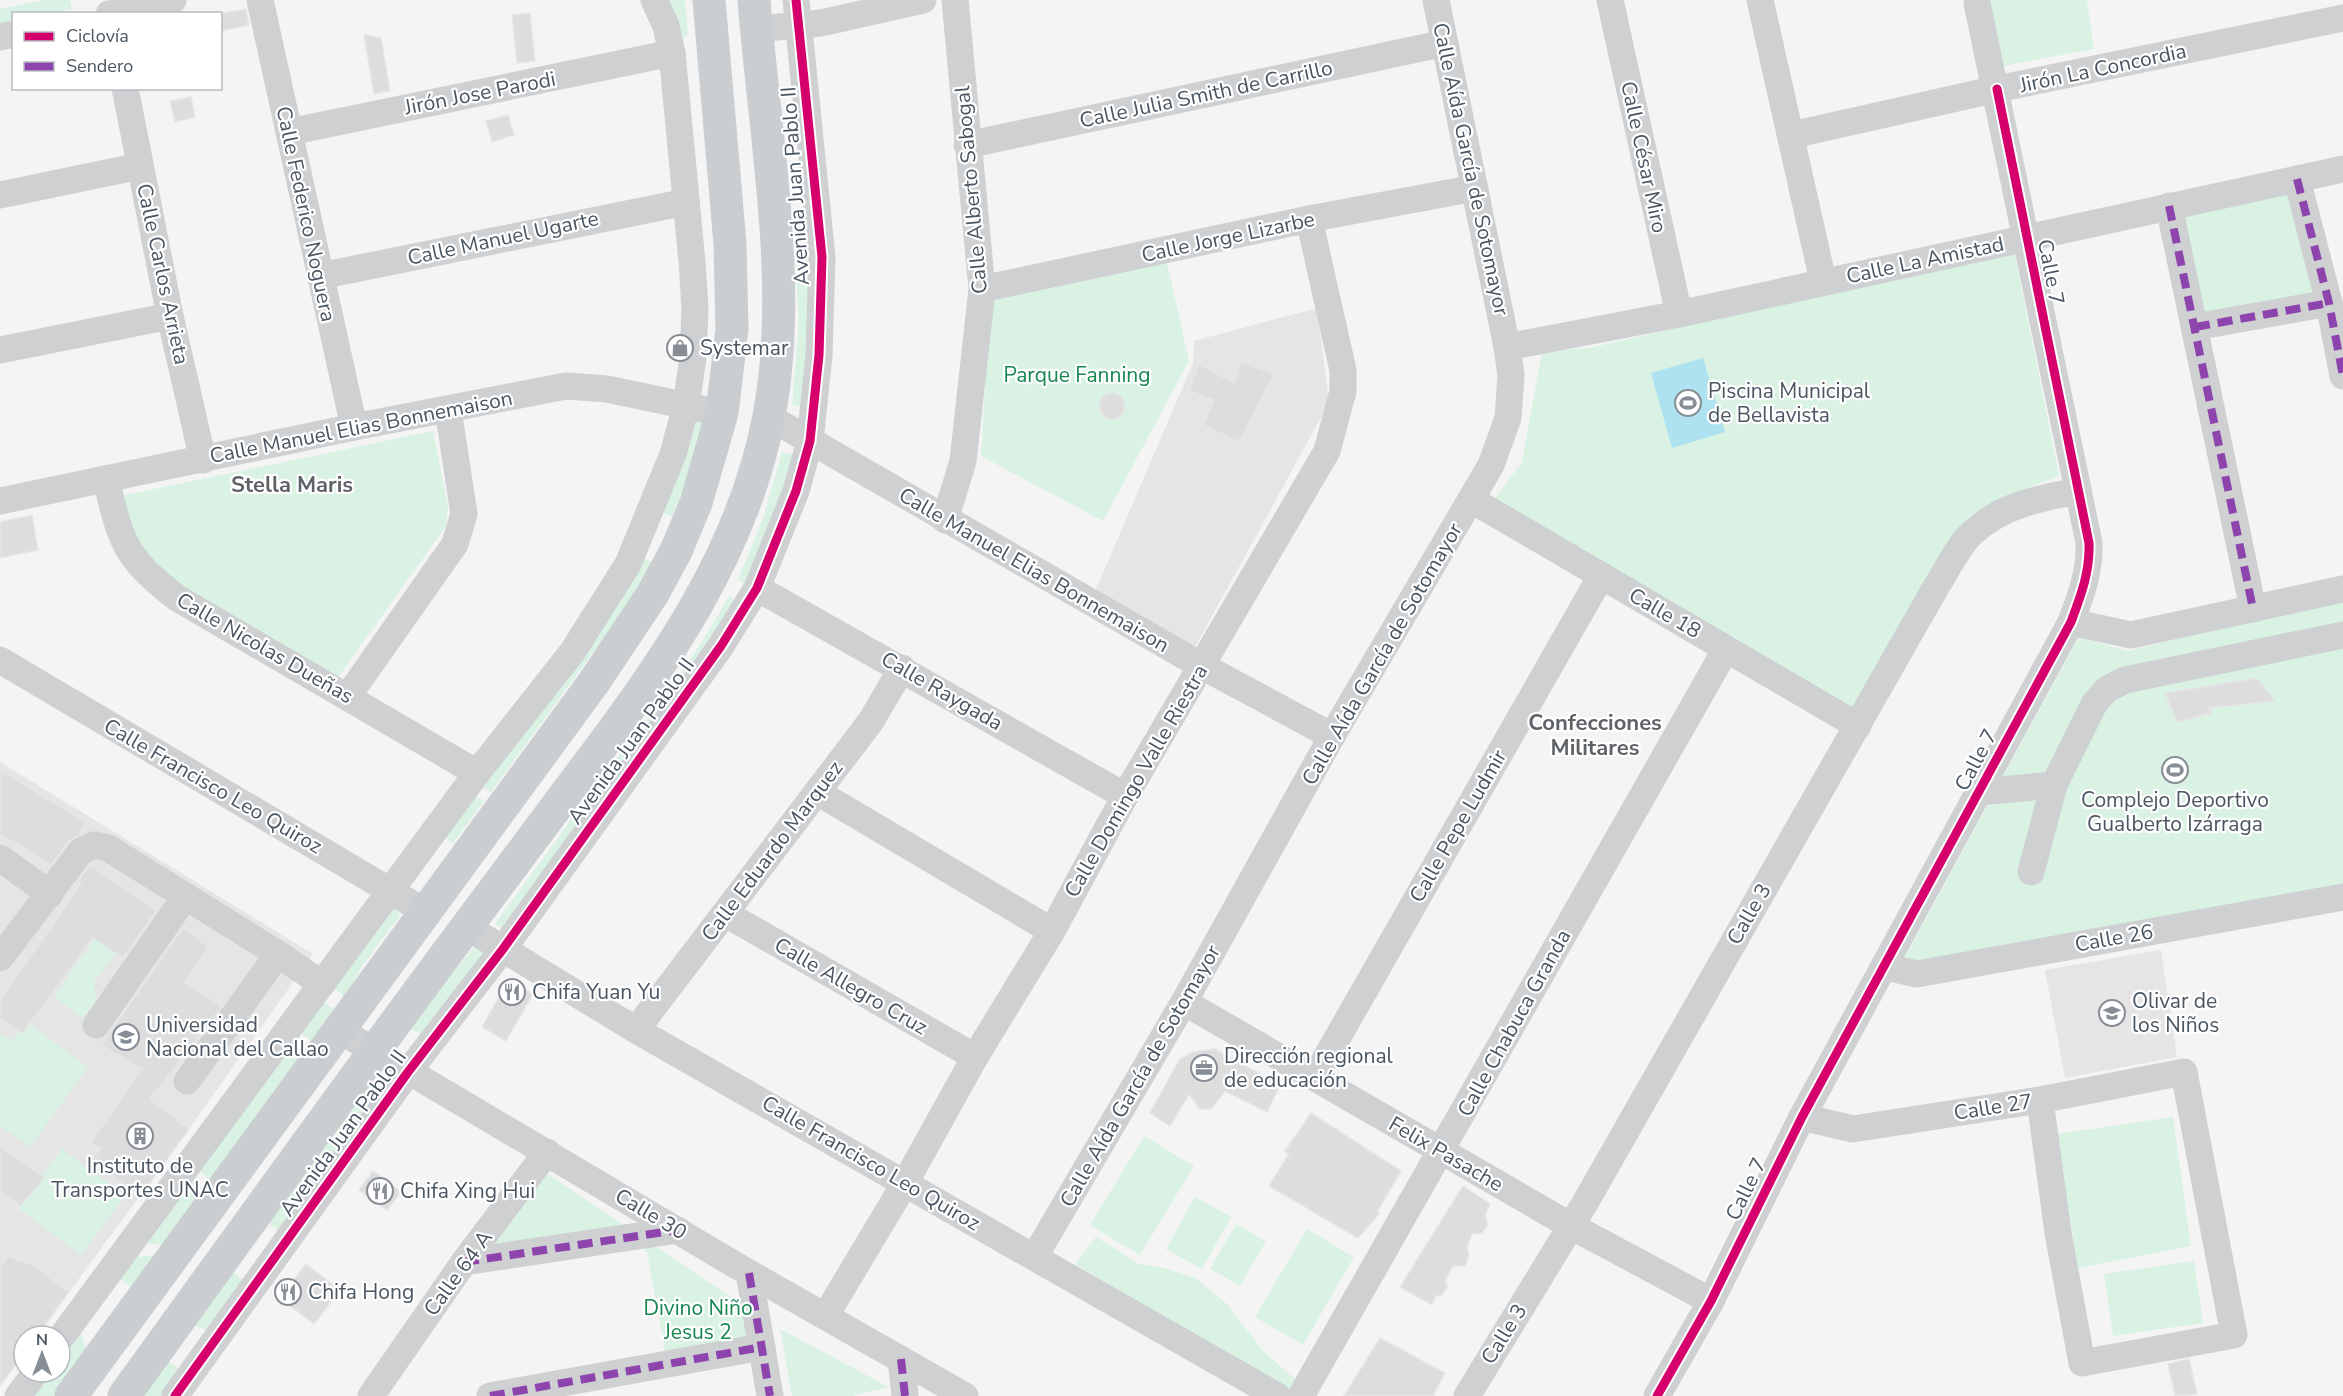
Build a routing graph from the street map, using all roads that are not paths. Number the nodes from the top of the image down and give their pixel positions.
1 (173, 0) edge
2 (260, 0) edge
3 (654, 0) edge
4 (709, 0) edge
5 (796, 0) edge
6 (923, 0) edge
7 (955, 0) edge
8 (1436, 0) edge
9 (1610, 0) edge
10 (1761, 0) edge
11 (1977, 3) dead end
12 (118, 12) edge
13 (2327, 14) edge
14 (755, 15) edge
15 (799, 27) junction
16 (1445, 44) junction
17 (672, 53) junction
18 (1997, 89) junction
19 (125, 90) edge
20 (765, 125) junction
21 (721, 130) junction
22 (289, 132) junction
23 (1792, 135) junction
24 (967, 145) junction
25 (140, 166) junction
26 (2343, 169) edge
27 (2297, 179) junction
28 (1475, 189) junction
29 (0, 195) edge
30 (686, 201) junction
31 (2169, 206) junction
32 (1310, 219) junction
33 (2027, 238) junction
34 (320, 276) junction
35 (1823, 282) junction
36 (982, 289) junction
37 (2329, 303) junction
38 (1679, 314) junction
39 (170, 316) junction
40 (2195, 327) junction
41 (1507, 347) junction
42 (0, 350) edge
43 (2343, 376) edge
44 (686, 406) junction
45 (448, 409) junction
46 (722, 413) junction
47 (769, 417) junction
48 (354, 427) junction
49 (810, 441) junction
50 (203, 460) junction
51 (106, 479) junction
52 (2078, 491) junction
53 (0, 501) edge
54 (1472, 501) junction
55 (945, 520) junction
56 (1601, 576) junction
57 (758, 588) junction
58 (2343, 589) edge
59 (2253, 609) junction
60 (2071, 622) junction
61 (2343, 634) edge
62 (1726, 649) junction
63 (0, 660) edge
64 (1202, 666) junction
65 (902, 668) junction
66 (594, 682) junction
67 (348, 696) junction
68 (631, 708) junction
69 (1858, 726) junction
70 (1332, 736) junction
71 (477, 773) junction
72 (2054, 784) junction
73 (818, 792) junction
74 (1979, 792) junction
75 (1125, 796) junction
76 (0, 858) edge
77 (2031, 872) dead end
78 (391, 890) junction
79 (50, 894) junction
80 (185, 897) junction
81 (2343, 897) edge
82 (426, 912) junction
83 (726, 914) junction
84 (467, 927) junction
85 (1052, 931) junction
86 (503, 949) junction
87 (278, 954) junction
88 (0, 958) edge
89 (1886, 967) junction
90 (322, 984) junction
91 (1184, 1002) junction
92 (96, 1025) dead end
93 (339, 1030) junction
94 (636, 1030) junction
95 (374, 1052) junction
96 (975, 1057) junction
97 (408, 1072) junction
98 (1315, 1077) junction
99 (187, 1081) dead end
100 (2040, 1100) junction
101 (1802, 1117) junction
102 (1442, 1151) junction
103 (547, 1152) junction
104 (905, 1183) junction
105 (1571, 1226) junction
106 (678, 1230) junction
107 (1035, 1256) junction
108 (464, 1262) junction
109 (749, 1273) junction
110 (1711, 1301) junction
111 (826, 1315) junction
112 (71, 1324) edge
113 (762, 1347) junction
114 (901, 1359) junction
115 (71, 1396) edge
116 (124, 1396) edge
117 (175, 1396) edge
118 (371, 1396) edge
119 (490, 1396) edge
120 (770, 1396) edge
121 (905, 1396) edge
122 (965, 1396) edge
123 (1277, 1396) edge
124 (1301, 1396) edge
125 (1467, 1396) edge
126 (1657, 1396) edge

1 - 12 street
2 - 22 street, Calle Federico Noguera
3 - 17 street
4 - 21 main road
5 - 15 street, Avenida Juan Pablo II
6 - 15 street
7 - 24 street, Calle Alberto Sabogal
8 - 16 street, Calle Aída García de Sotomayor
9 - 38 street, Calle César Miro
10 - 23 street
11 - 18 street, Calle 7
13 - 18 street, Jirón La Concordia
14 - 15 street
14 - 20 main road, Avenida Juan Pablo II
15 - 49 street, Avenida Juan Pablo II
16 - 24 street, Calle Julia Smith de Carrillo
16 - 28 street, Calle Aída García de Sotomayor
17 - 22 street, Jirón Jose Parodi
17 - 30 street
18 - 23 street, Jirón La Concordia
18 - 33 street, Calle 7
19 - 25 street, Calle Carlos Arrieta
20 - 21 main road
20 - 47 main road, Avenida Juan Pablo II
21 - 46 main road
22 - 34 street, Calle Federico Noguera
23 - 35 street
24 - 36 street, Calle Alberto Sabogal
25 - 29 street
25 - 39 street, Calle Carlos Arrieta
26 - 27 street, Calle La Amistad
27 - 31 street, Calle La Amistad
27 - 37 street
28 - 32 street, Calle Jorge Lizarbe
28 - 41 street, Calle Aída García de Sotomayor
30 - 34 street, Calle Manuel Ugarte
30 - 44 street
31 - 33 street, Calle La Amistad
31 - 40 street
32 - 36 street, Calle Jorge Lizarbe
32 - 64 street, Calle Domingo Valle Riestra
33 - 35 street, Calle La Amistad
33 - 52 street, Calle 7
34 - 48 street, Calle Federico Noguera
35 - 38 street, Calle La Amistad
36 - 55 street, Calle Alberto Sabogal
37 - 40 street
37 - 43 street
38 - 41 street, Calle La Amistad
39 - 42 street
39 - 50 street, Calle Carlos Arrieta
40 - 59 street
41 - 54 street, Calle Aída García de Sotomayor
44 - 45 street, Calle Manuel Elias Bonnemaison
44 - 46 street, Calle Manuel Elias Bonnemaison
44 - 71 street
45 - 48 street, Calle Manuel Elias Bonnemaison
45 - 67 street
46 - 66 main road
47 - 49 street, Calle Manuel Elias Bonnemaison
47 - 68 main road, Avenida Juan Pablo II
48 - 50 street, Calle Manuel Elias Bonnemaison
49 - 55 street, Calle Manuel Elias Bonnemaison
49 - 57 street, Avenida Juan Pablo II
50 - 51 street, Calle Manuel Elias Bonnemaison
51 - 53 street, Calle Manuel Elias Bonnemaison
51 - 67 street, Calle Nicolas Dueñas
52 - 60 street, Calle 7
52 - 69 street, Calle 3
54 - 56 street, Calle 18
54 - 70 street, Calle Aída García de Sotomayor
55 - 64 street, Calle Manuel Elias Bonnemaison
56 - 62 street, Calle 18
56 - 98 street, Calle Pepe Ludmir
57 - 65 street, Calle Raygada
57 - 86 street, Avenida Juan Pablo II
58 - 59 street
59 - 60 street
60 - 74 street, Calle 7
61 - 72 street
62 - 69 street, Calle 18
62 - 102 street, Calle Chabuca Granda
63 - 78 street, Calle Francisco Leo Quiroz
64 - 70 street, Calle Manuel Elias Bonnemaison
64 - 75 street, Calle Domingo Valle Riestra
65 - 73 street, Calle Eduardo Marquez
65 - 75 street, Calle Raygada
66 - 68 main road
66 - 82 main road
67 - 71 street, Calle Nicolas Dueñas
68 - 84 main road, Avenida Juan Pablo II
69 - 105 street, Calle 3
70 - 91 street, Calle Aída García de Sotomayor
71 - 78 street
72 - 74 street
72 - 77 street
73 - 83 street, Calle Eduardo Marquez
73 - 85 street
74 - 89 street, Calle 7
75 - 85 street, Calle Domingo Valle Riestra
76 - 79 street
78 - 82 street, Calle Francisco Leo Quiroz
78 - 90 street
79 - 80 street
79 - 88 street
80 - 87 street
80 - 92 street
81 - 89 street, Calle 26
82 - 93 main road
83 - 94 street, Calle Eduardo Marquez
83 - 96 street, Calle Allegro Cruz
84 - 86 street, Calle Francisco Leo Quiroz
84 - 95 main road, Avenida Juan Pablo II
85 - 96 street, Calle Domingo Valle Riestra
86 - 94 street, Calle Francisco Leo Quiroz
86 - 97 street, Avenida Juan Pablo II
87 - 90 street
87 - 99 street
89 - 101 street, Calle 7
90 - 112 street
91 - 98 street, Felix Pasache
91 - 107 street, Calle Aída García de Sotomayor
93 - 95 street, Calle 30
93 - 115 main road
94 - 104 street, Calle Francisco Leo Quiroz
95 - 97 street, Calle 30
95 - 116 main road, Avenida Juan Pablo II
96 - 104 street, Calle Domingo Valle Riestra
97 - 103 street, Calle 30
97 - 117 street, Avenida Juan Pablo II
98 - 102 street, Felix Pasache
100 - 100 street, Calle 27
100 - 101 street, Calle 27
101 - 110 street, Calle 7
102 - 105 street, Felix Pasache
102 - 124 street, Calle Chabuca Granda
103 - 106 street, Calle 30
103 - 108 street, Calle 64 A
104 - 107 street, Calle Francisco Leo Quiroz
104 - 111 street, Calle Domingo Valle Riestra
105 - 110 street, Felix Pasache
105 - 125 street, Calle 3
106 - 108 street
106 - 109 street, Calle 30
107 - 123 street, Calle Francisco Leo Quiroz
108 - 118 street, Calle 64 A
109 - 111 street, Calle 30
109 - 113 street
110 - 126 street, Calle 7
111 - 114 street, Calle 30
113 - 119 street
113 - 120 street
114 - 121 street
114 - 122 street, Calle 30

